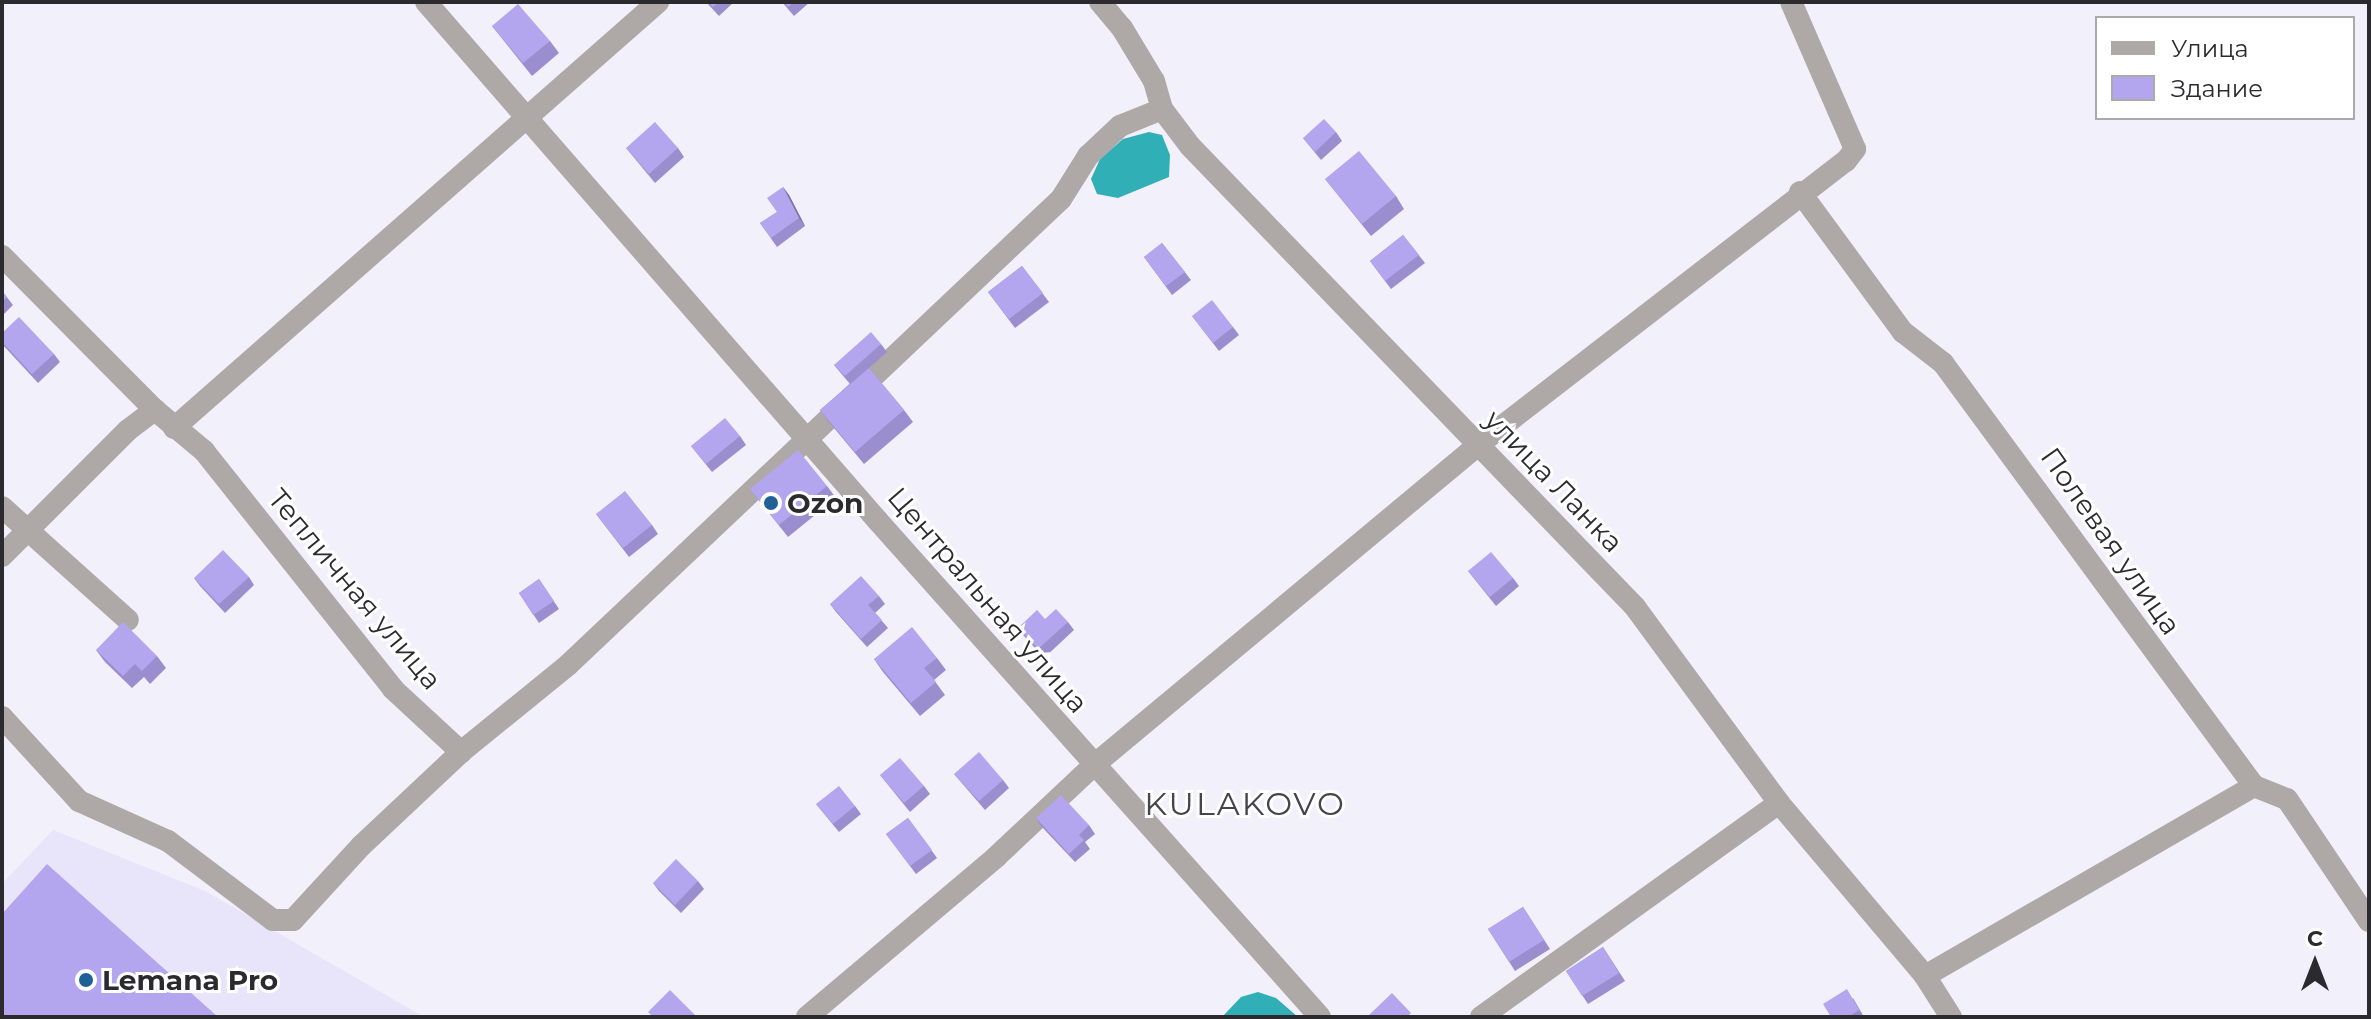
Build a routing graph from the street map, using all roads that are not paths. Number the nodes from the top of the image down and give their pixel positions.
1 (426, 2) edge
2 (658, 2) edge
3 (1100, 2) edge
4 (1791, 2) edge
5 (1162, 109) junction
6 (528, 119) junction
7 (1800, 192) junction
8 (2, 256) edge
9 (155, 410) junction
10 (174, 428) junction
11 (809, 438) junction
12 (1478, 445) junction
13 (2, 507) edge
14 (26, 530) junction
15 (2, 556) edge
16 (128, 620) dead end
17 (2, 717) edge
18 (461, 752) junction
19 (1094, 765) junction
20 (2254, 786) junction
21 (1779, 803) junction
22 (2369, 921) edge
23 (1925, 976) junction
24 (807, 1017) edge
25 (1320, 1017) edge
26 (1481, 1017) edge
27 (1951, 1017) edge

1 - 6 street, Центральная улица
2 - 6 street
3 - 5 street, улица Ланка
4 - 7 street
5 - 11 street
5 - 12 street, улица Ланка
6 - 10 street
6 - 11 street, Центральная улица
7 - 12 street
7 - 20 street, Полевая улица
8 - 9 street, Тепличная улица
9 - 10 street, Тепличная улица
9 - 14 street
10 - 18 street, Тепличная улица
11 - 18 street
11 - 19 street, Центральная улица
12 - 19 street
12 - 21 street, улица Ланка
13 - 14 street
14 - 15 street
14 - 16 street
17 - 18 street
19 - 24 street
19 - 25 street, Центральная улица
20 - 22 street, Полевая улица
20 - 23 street
21 - 23 street, улица Ланка
21 - 26 street
23 - 27 street, улица Ланка

